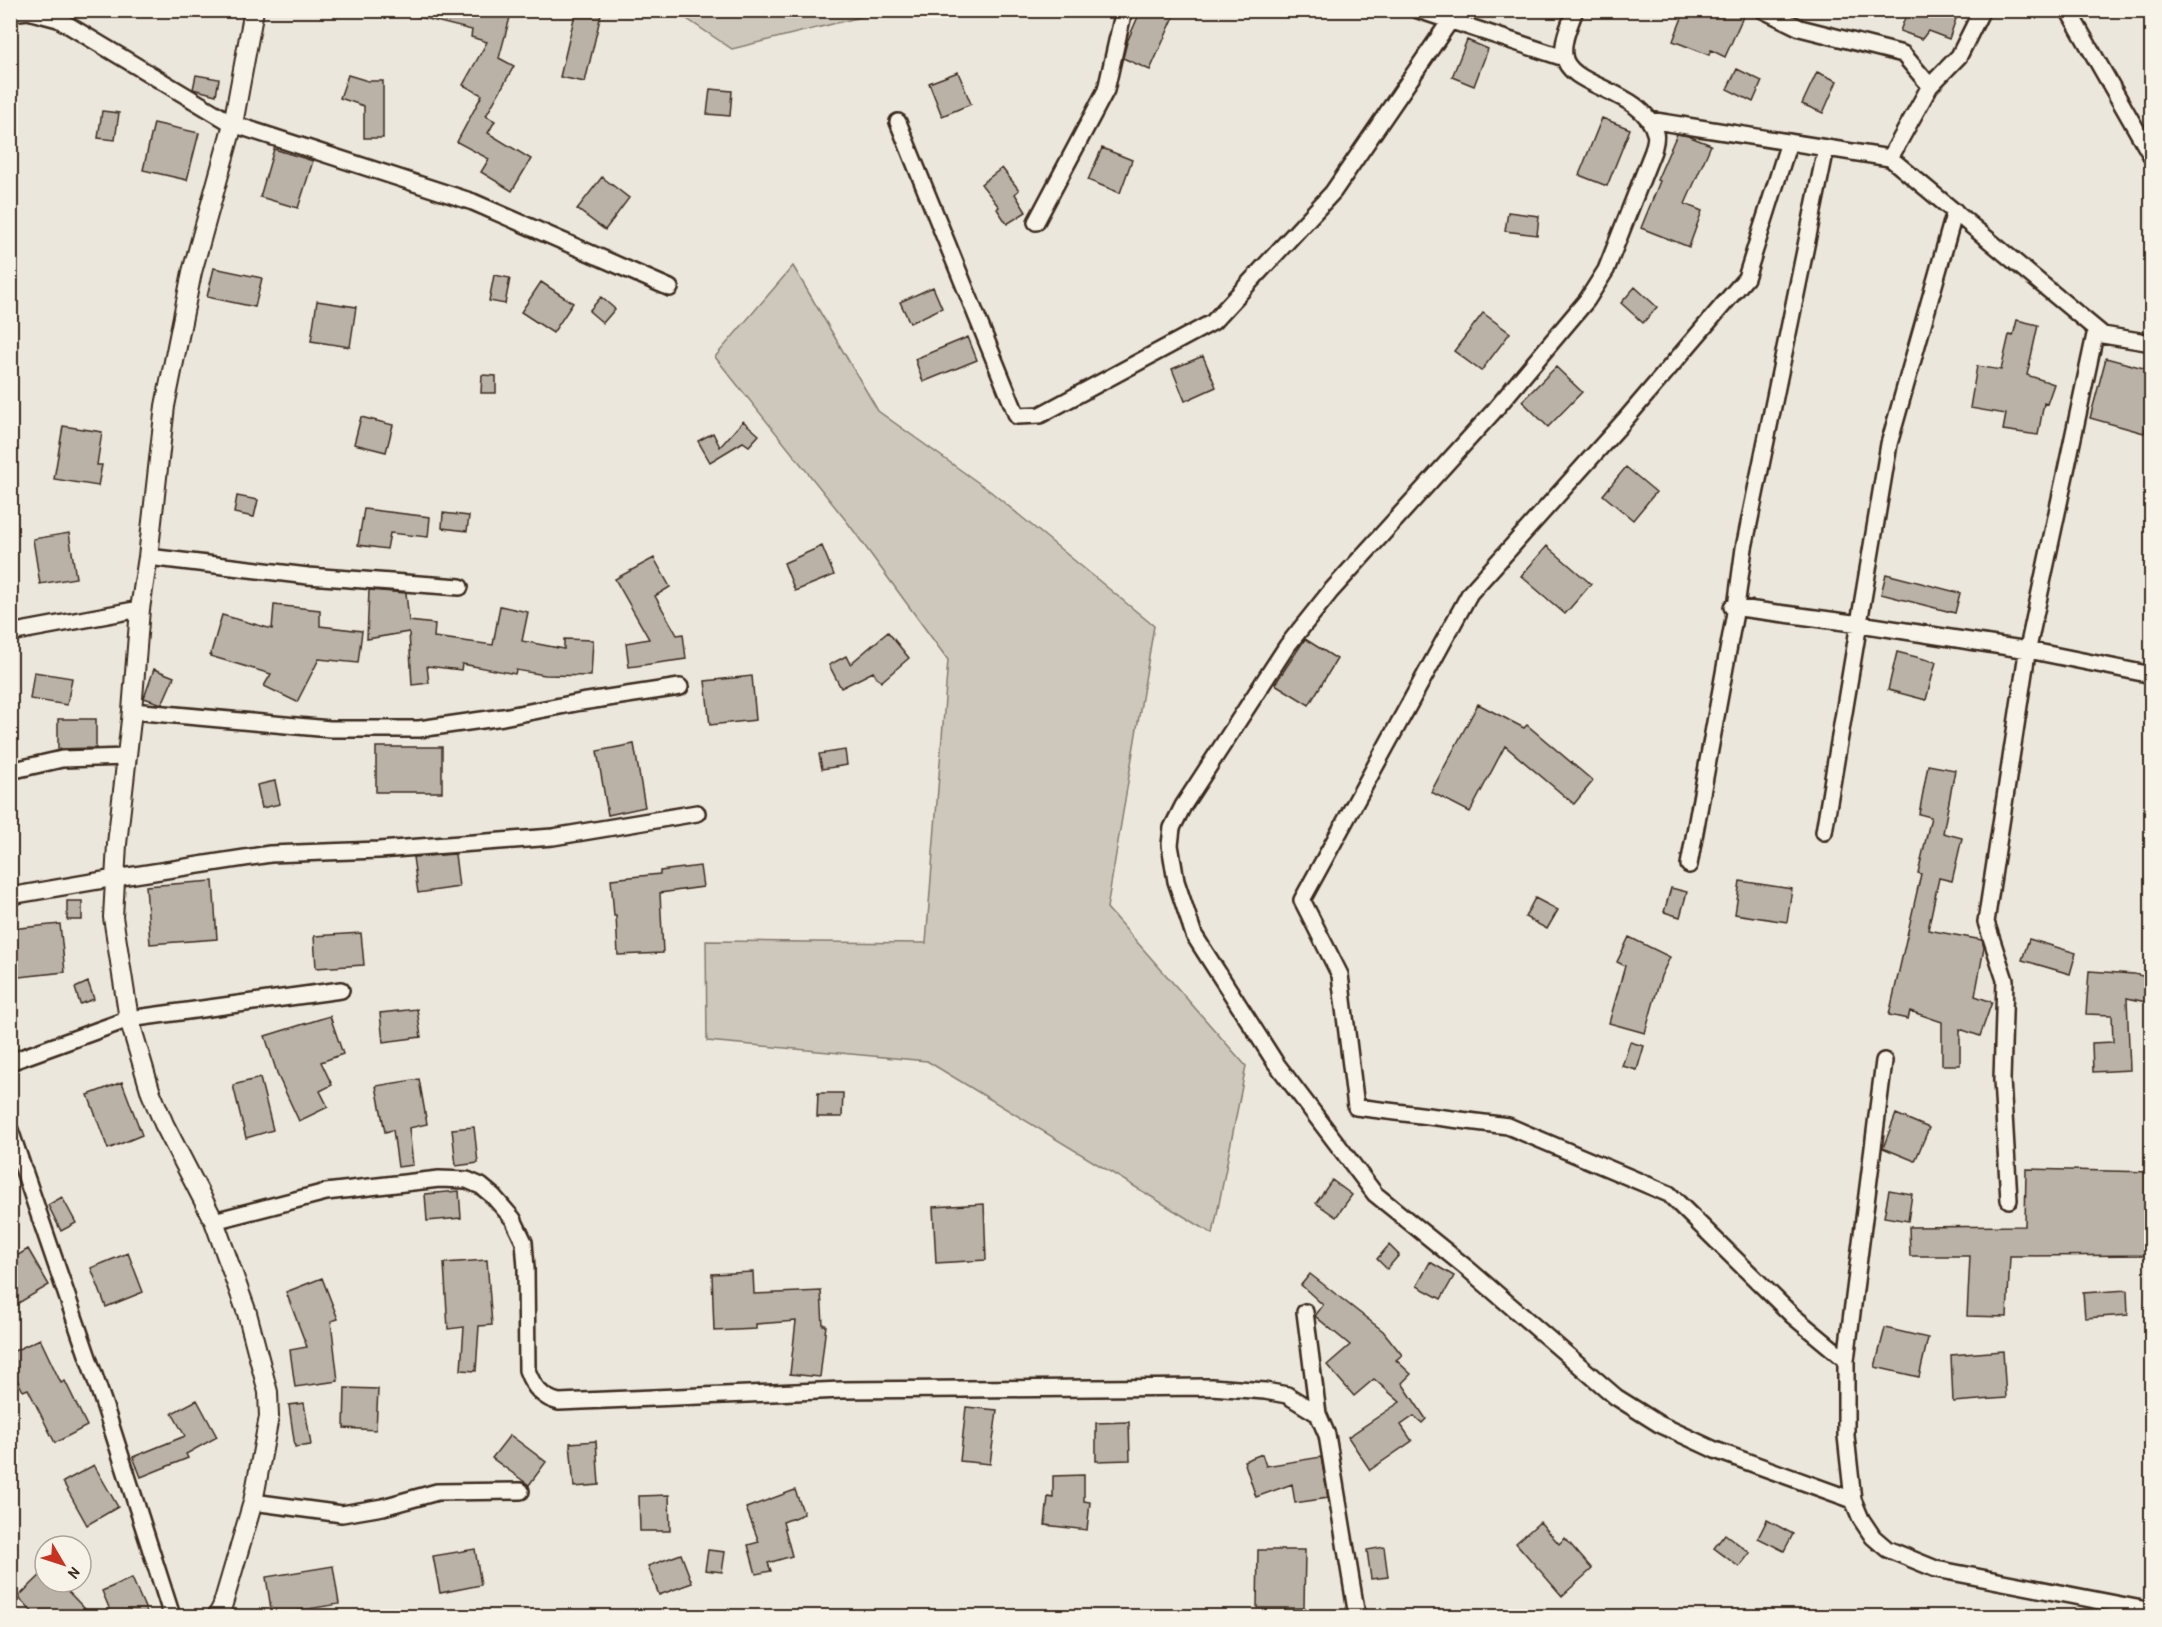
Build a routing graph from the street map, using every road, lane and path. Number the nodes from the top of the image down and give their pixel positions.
1 (254, 10) edge
2 (1124, 10) edge
3 (1418, 10) edge
4 (1575, 10) edge
5 (1763, 10) edge
6 (1982, 10) edge
7 (2068, 10) edge
8 (10, 14) edge
9 (1450, 21) junction
10 (1564, 58) junction
11 (1930, 86) junction
12 (1649, 120) junction
13 (898, 122) dead end
14 (233, 124) junction
15 (1789, 142) junction
16 (1826, 148) junction
17 (2151, 157) edge
18 (1890, 158) junction
19 (1954, 211) junction
20 (1036, 222) dead end
21 (670, 288) dead end
22 (2096, 330) junction
23 (2151, 343) edge
24 (148, 557) junction
25 (459, 587) dead end
26 (1734, 607) junction
27 (140, 609) junction
28 (1860, 624) junction
29 (10, 633) edge
30 (2028, 650) junction
31 (2151, 675) edge
32 (680, 687) dead end
33 (132, 711) junction
34 (127, 757) junction
35 (10, 771) edge
36 (697, 813) dead end
37 (1824, 832) dead end
38 (1689, 865) dead end
39 (115, 878) junction
40 (10, 896) edge
41 (341, 990) dead end
42 (129, 1019) junction
43 (1884, 1061) dead end
44 (10, 1062) edge
45 (10, 1130) edge
46 (2009, 1200) dead end
47 (214, 1221) junction
48 (1305, 1312) dead end
49 (1846, 1360) junction
50 (1318, 1414) junction
51 (521, 1491) dead end
52 (1852, 1500) junction
53 (253, 1502) junction
54 (2151, 1611) edge
55 (172, 1617) edge
56 (217, 1617) edge
57 (1357, 1617) edge

1 - 14 street
2 - 20 street
3 - 9 street
4 - 10 street
5 - 11 street
6 - 11 street
7 - 17 street
8 - 14 street
9 - 10 street
9 - 13 street
10 - 12 street
11 - 18 street
12 - 15 street
12 - 52 street
14 - 21 street
14 - 24 street
15 - 16 street
15 - 49 street
16 - 18 street
16 - 26 street
18 - 19 street
19 - 22 street
19 - 28 street
22 - 23 street
22 - 30 street
24 - 25 street
24 - 27 street
26 - 28 street
26 - 38 street
27 - 29 street
27 - 33 street
28 - 30 street
28 - 37 street
30 - 31 street
30 - 46 street
32 - 33 street
33 - 34 street
34 - 35 street
34 - 39 street
36 - 39 street
39 - 40 street
39 - 42 street
41 - 42 street
42 - 44 street
42 - 47 street
43 - 49 street
45 - 55 street
47 - 50 street
47 - 53 street
48 - 50 street
49 - 52 street
50 - 57 street
51 - 53 street
52 - 54 street
53 - 56 street

